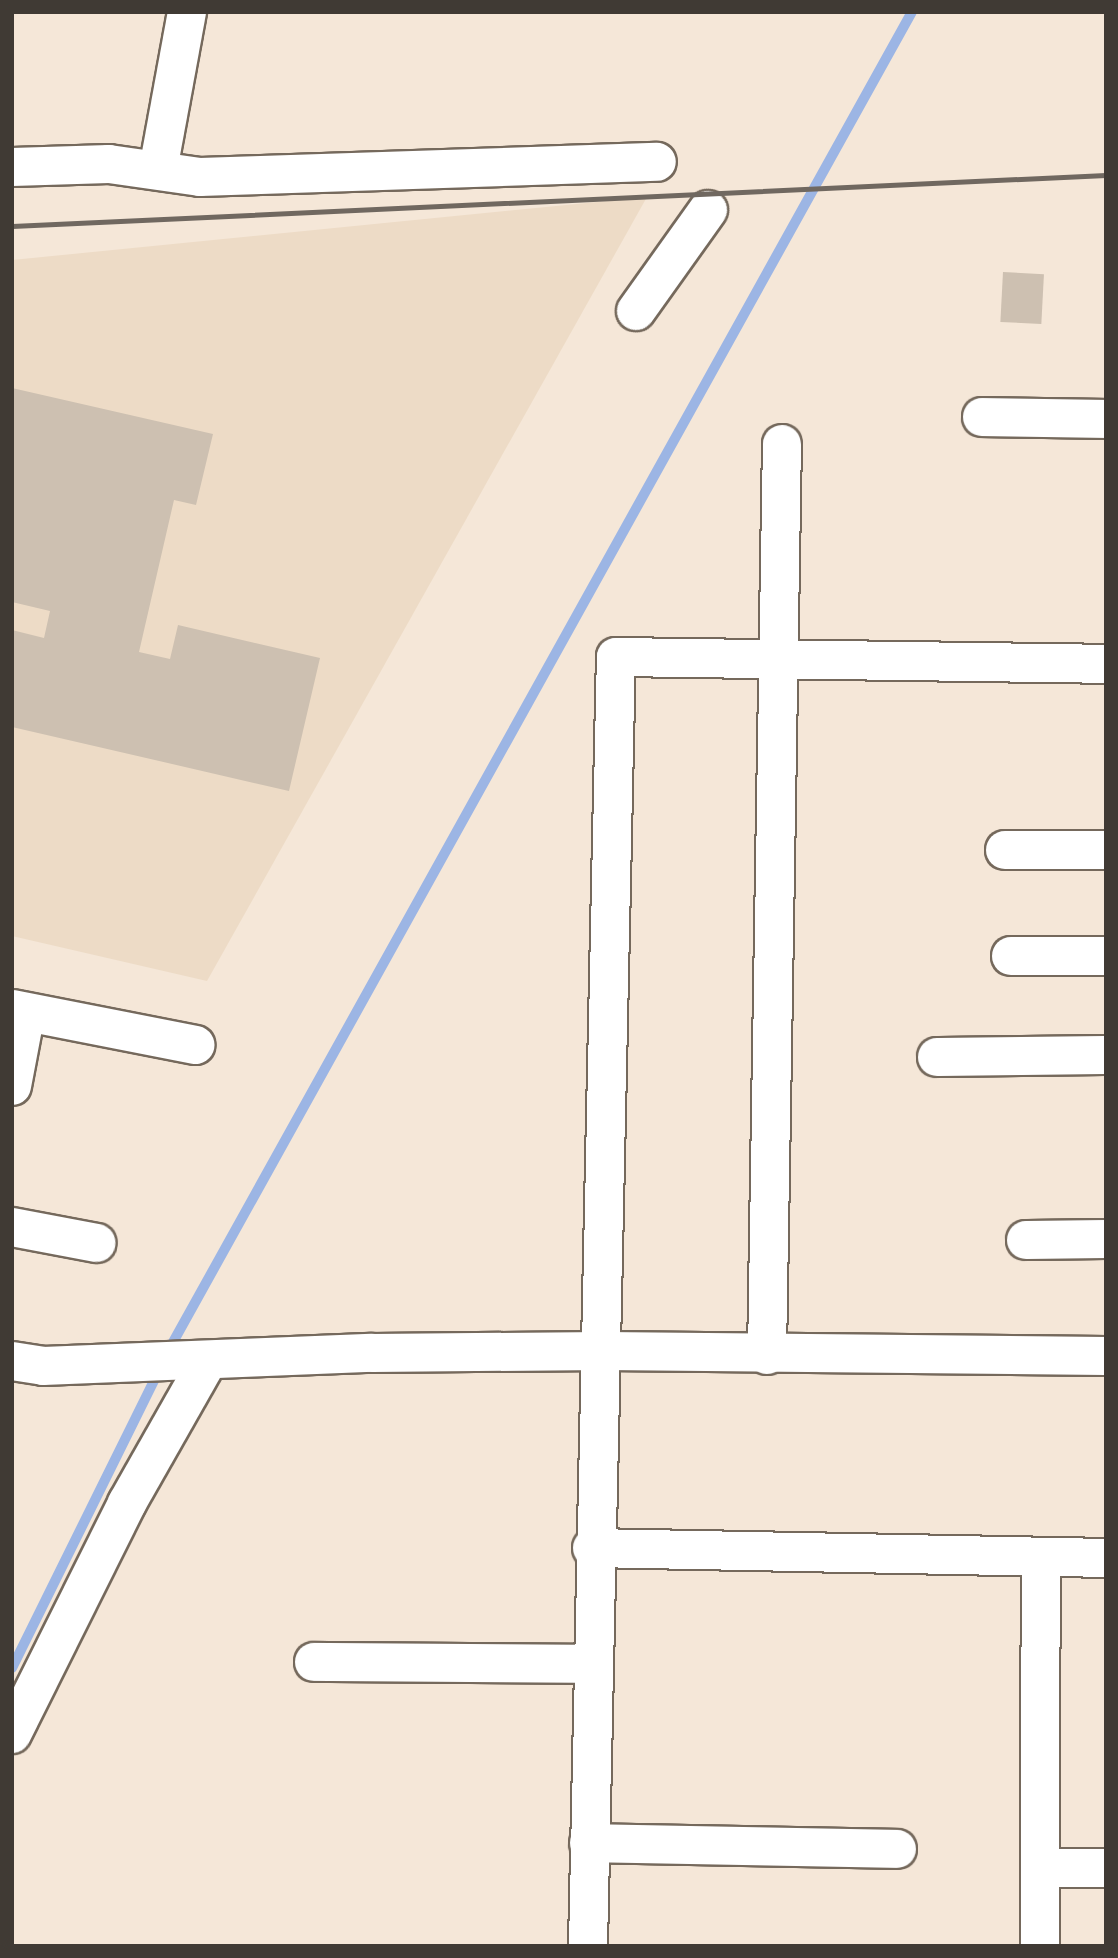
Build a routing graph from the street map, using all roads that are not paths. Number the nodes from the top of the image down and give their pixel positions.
1 (187, 12) edge
2 (657, 162) dead end
3 (12, 167) edge
4 (159, 170) junction
5 (708, 210) dead end
6 (636, 311) dead end
7 (982, 417) dead end
8 (1106, 419) edge
9 (782, 443) dead end
10 (779, 660) junction
11 (1106, 664) edge
12 (1005, 850) dead end
13 (1106, 850) edge
14 (1011, 956) dead end
15 (1106, 956) edge
16 (19, 1011) edge
17 (196, 1045) dead end
18 (1106, 1055) edge
19 (937, 1057) dead end
20 (12, 1086) edge
21 (12, 1227) edge
22 (1106, 1239) edge
23 (1026, 1240) dead end
24 (97, 1243) dead end
25 (604, 1351) junction
26 (768, 1355) junction
27 (1106, 1356) edge
28 (12, 1361) edge
29 (207, 1362) junction
30 (592, 1548) junction
31 (1041, 1557) junction
32 (1106, 1558) edge
33 (314, 1662) dead end
34 (591, 1664) junction
35 (12, 1734) edge
36 (589, 1843) junction
37 (897, 1849) dead end
38 (1041, 1868) junction
39 (1106, 1868) edge
40 (588, 1946) edge
41 (1040, 1946) edge

1 - 4 street
2 - 4 street
3 - 4 street
5 - 6 street
7 - 8 street
9 - 10 street
10 - 11 street
10 - 25 street
10 - 26 street
12 - 13 street
14 - 15 street
16 - 17 street
16 - 20 street
18 - 19 street
21 - 24 street
22 - 23 street
25 - 26 street
25 - 29 street
25 - 30 street
26 - 27 street
28 - 29 street
29 - 35 street
30 - 31 street
30 - 34 street
31 - 32 street
31 - 38 street
33 - 34 street
34 - 36 street
36 - 37 street
36 - 40 street
38 - 39 street
38 - 41 street

